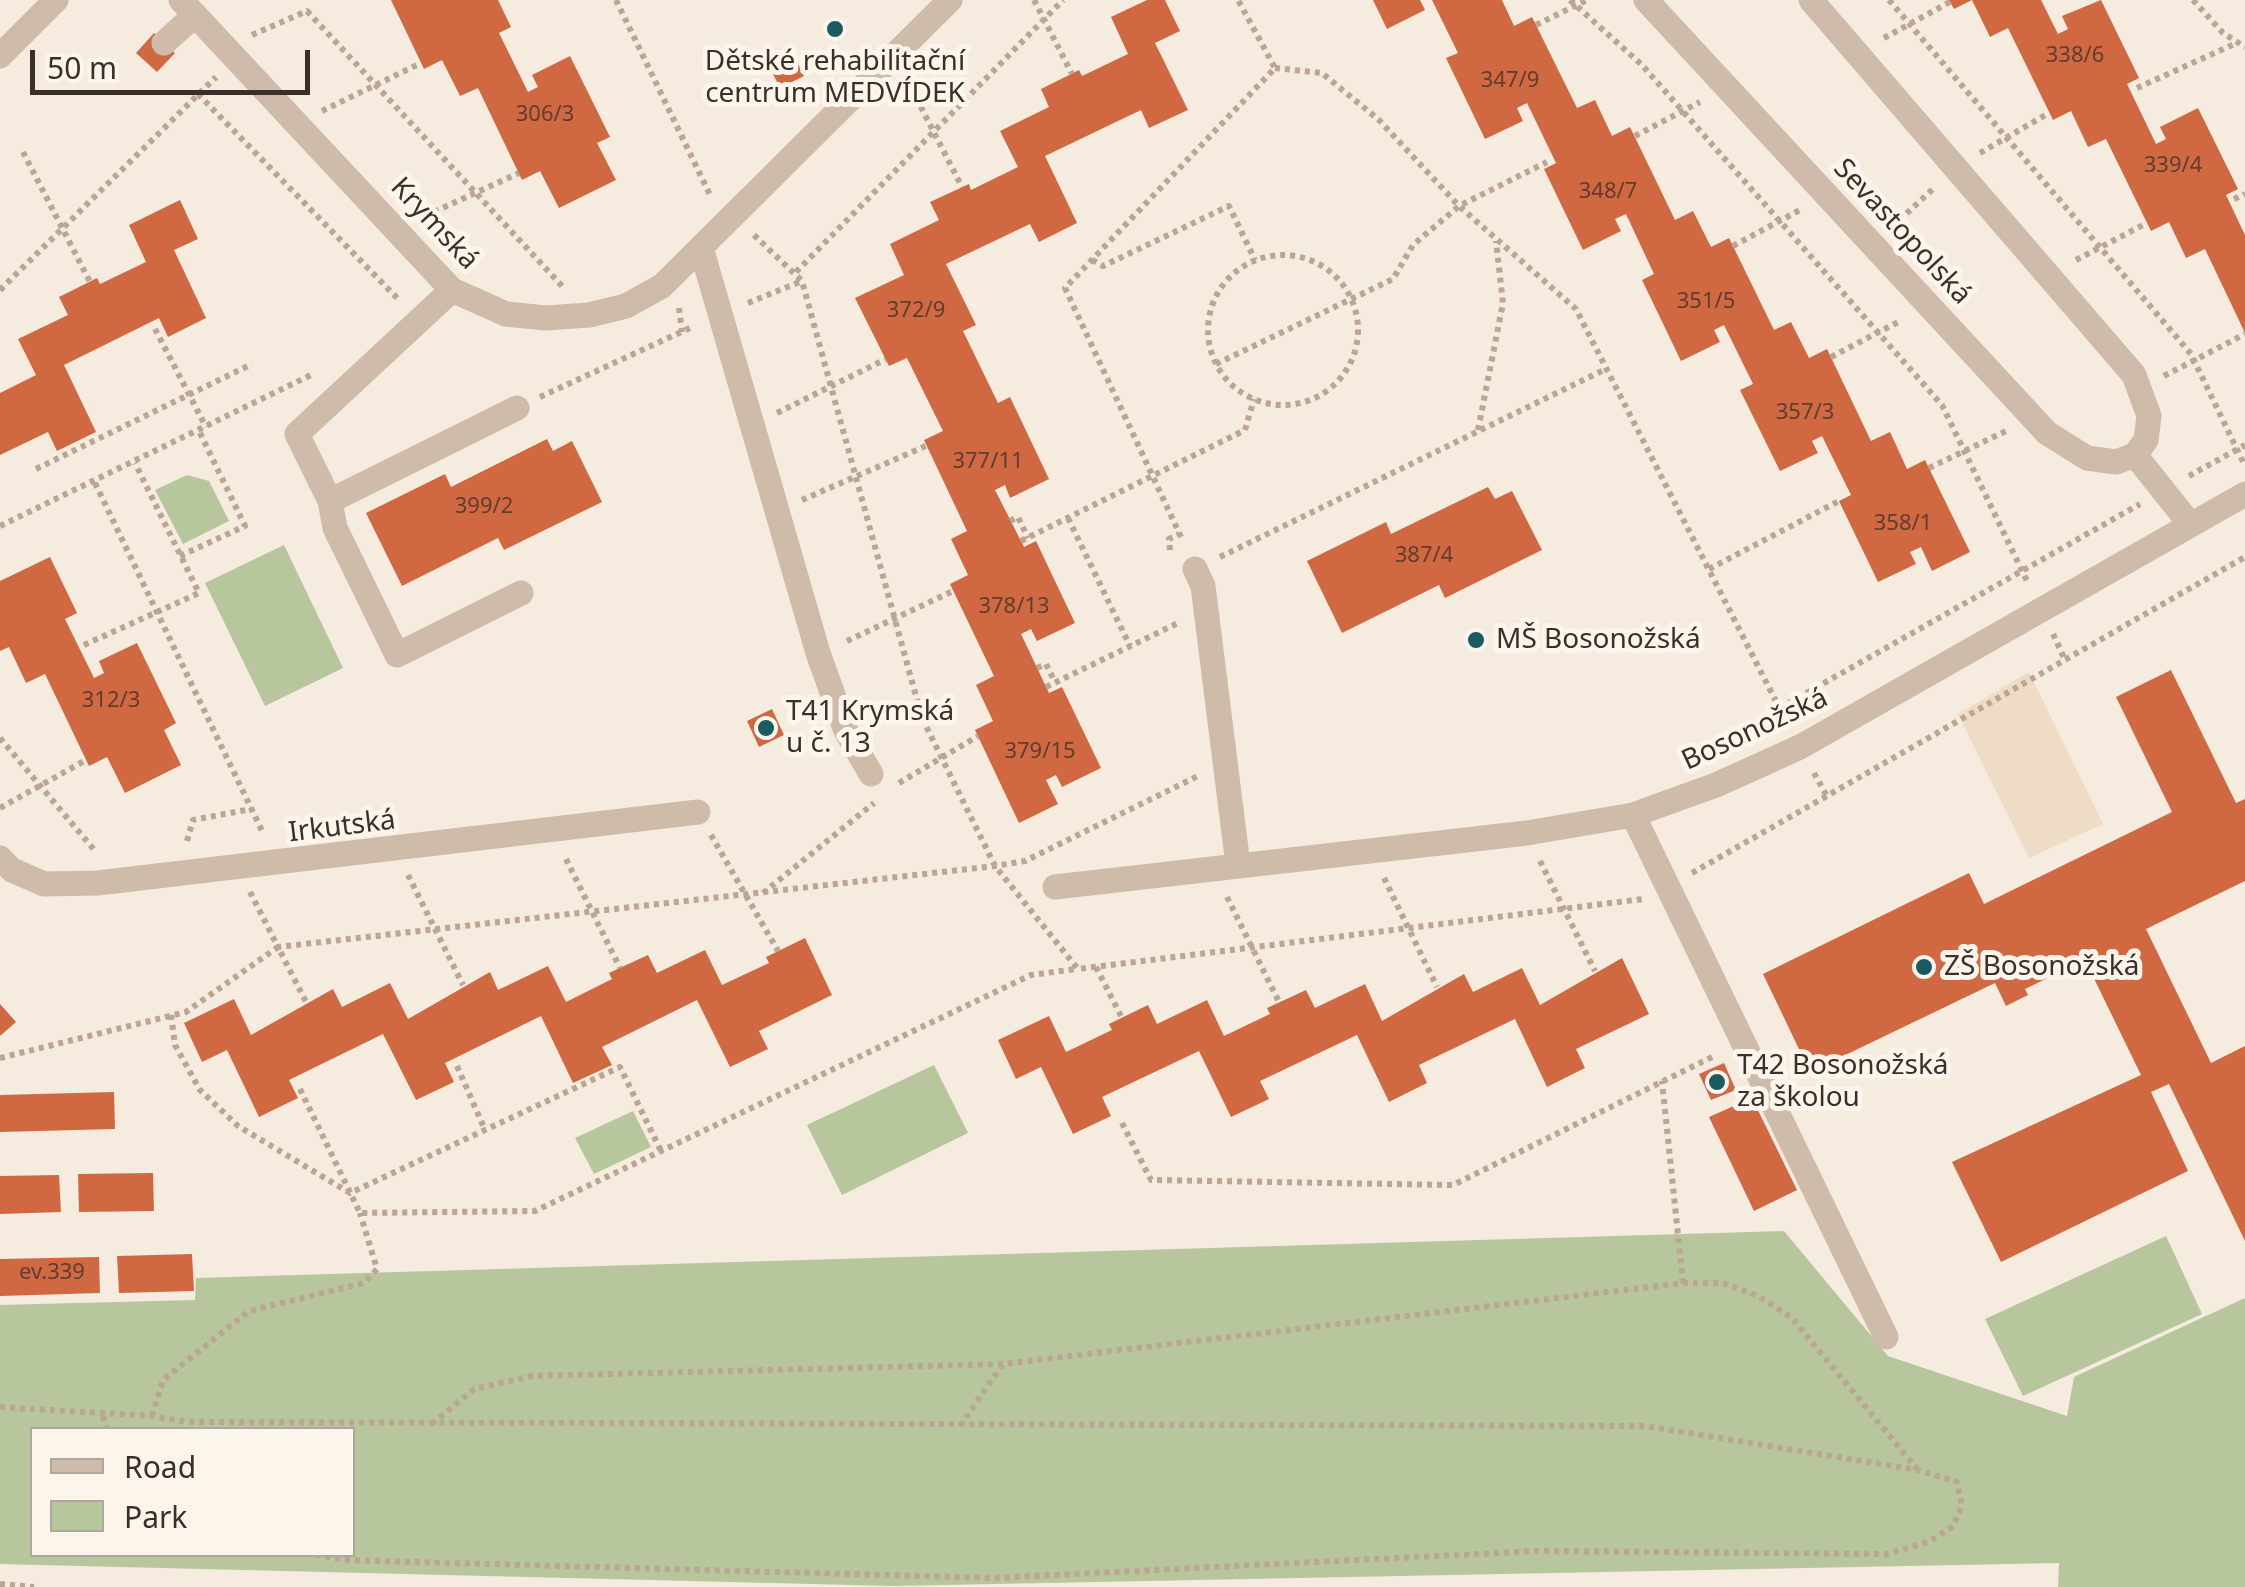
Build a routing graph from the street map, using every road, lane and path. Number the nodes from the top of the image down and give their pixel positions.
1 (56, 0) edge
2 (616, 0) edge
3 (950, 0) edge
4 (1034, 0) edge
5 (1063, 0) edge
6 (1238, 0) edge
7 (1587, 0) edge
8 (1646, 0) edge
9 (1811, 0) edge
10 (1889, 0) edge
11 (2192, 0) edge
12 (1950, 2) edge
13 (1573, 3) edge
14 (188, 8) edge
15 (1044, 20) junction
16 (1909, 23) junction
17 (239, 24) dead end
18 (1536, 25) dead end
19 (164, 43) dead end
20 (2242, 44) edge
21 (1856, 53) junction
22 (0, 56) edge
23 (895, 57) junction
24 (421, 62) dead end
25 (1275, 68) junction
26 (224, 69) dead end
27 (1072, 74) dead end
28 (376, 84) junction
29 (2137, 88) dead end
30 (1728, 89) junction
31 (198, 94) junction
32 (1682, 110) junction
33 (2049, 113) dead end
34 (2038, 119) dead end
35 (298, 122) junction
36 (933, 130) junction
37 (1634, 136) dead end
38 (23, 152) dead end
39 (1548, 162) dead end
40 (519, 173) dead end
41 (962, 187) dead end
42 (478, 193) junction
43 (2245, 194) edge
44 (1827, 196) junction
45 (712, 200) dead end
46 (2234, 200) dead end
47 (1459, 206) junction
48 (1778, 221) junction
49 (2147, 223) dead end
50 (62, 227) junction
51 (747, 228) dead end
52 (396, 229) junction
53 (1496, 240) junction
54 (1733, 246) dead end
55 (2100, 248) junction
56 (702, 251) junction
57 (1092, 260) junction
58 (1255, 260) junction
59 (796, 272) junction
60 (2048, 274) junction
61 (802, 281) junction
62 (90, 282) dead end
63 (0, 290) edge
64 (452, 290) junction
65 (566, 290) dead end
66 (1351, 299) junction
67 (739, 306) dead end
68 (1930, 306) junction
69 (679, 308) dead end
70 (422, 318) junction
71 (703, 322) dead end
72 (156, 329) dead end
73 (682, 332) junction
74 (1876, 332) junction
75 (2245, 334) edge
76 (1831, 357) dead end
77 (886, 360) dead end
78 (2194, 361) junction
79 (252, 364) dead end
80 (1216, 364) junction
81 (1606, 368) junction
82 (832, 387) junction
83 (2140, 387) junction
84 (189, 394) junction
85 (1254, 399) junction
86 (516, 408) joint
87 (228, 416) dead end
88 (2034, 418) junction
89 (754, 424) junction
90 (202, 429) junction
91 (1478, 431) junction
92 (2245, 445) edge
93 (926, 446) dead end
94 (1963, 450) junction
95 (2236, 450) junction
96 (2135, 455) junction
97 (134, 463) junction
98 (2245, 465) edge
99 (1929, 468) dead end
100 (36, 469) dead end
101 (855, 476) junction
102 (1152, 476) junction
103 (2184, 480) dead end
104 (95, 484) junction
105 (2245, 494) edge
106 (2146, 500) dead end
107 (330, 501) junction
108 (1839, 501) dead end
109 (778, 510) junction
110 (1068, 518) junction
111 (1010, 521) dead end
112 (2190, 524) junction
113 (0, 526) edge
114 (180, 556) junction
115 (2245, 557) edge
116 (1195, 569) junction
117 (1709, 569) junction
118 (2023, 571) junction
119 (953, 591) dead end
120 (2033, 593) dead end
121 (521, 594) dead end
122 (156, 612) junction
123 (895, 619) junction
124 (1179, 622) dead end
125 (2049, 625) dead end
126 (84, 645) dead end
127 (1130, 646) junction
128 (818, 654) junction
129 (2064, 660) junction
130 (1037, 668) dead end
131 (1055, 682) junction
132 (1046, 687) dead end
133 (1780, 708) junction
134 (1792, 730) dead end
135 (978, 736) dead end
136 (0, 738) edge
137 (940, 756) junction
138 (86, 760) dead end
139 (1808, 762) dead end
140 (871, 774) dead end
141 (1198, 778) dead end
142 (41, 786) junction
143 (1828, 798) junction
144 (0, 808) edge
145 (251, 808) junction
146 (698, 812) joint
147 (1633, 815) junction
148 (554, 830) junction
149 (1527, 832) junction
150 (270, 847) dead end
151 (185, 850) dead end
152 (1371, 850) junction
153 (397, 851) junction
154 (0, 858) edge
155 (103, 860) dead end
156 (995, 866) junction
157 (1226, 866) junction
158 (1678, 881) dead end
159 (247, 887) dead end
160 (1055, 887) dead end
161 (1658, 891) dead end
162 (762, 894) junction
163 (746, 895) junction
164 (1563, 912) junction
165 (592, 914) junction
166 (1408, 930) junction
167 (434, 931) junction
168 (278, 947) junction
169 (1252, 948) junction
170 (778, 952) dead end
171 (1096, 967) junction
172 (620, 968) dead end
173 (1078, 969) junction
174 (1595, 971) dead end
175 (463, 985) dead end
176 (1437, 987) dead end
177 (306, 1002) dead end
178 (1279, 1002) dead end
179 (171, 1016) junction
180 (1122, 1018) dead end
181 (1744, 1042) junction
182 (0, 1058) edge
183 (457, 1066) dead end
184 (1662, 1082) junction
185 (300, 1089) dead end
186 (1122, 1122) dead end
187 (485, 1130) junction
188 (661, 1151) junction
189 (350, 1194) junction
190 (360, 1213) junction
191 (1683, 1283) junction
192 (1886, 1337) dead end
193 (1003, 1364) junction
194 (0, 1407) edge
195 (103, 1416) junction
196 (152, 1416) junction
197 (432, 1424) junction
198 (106, 1427) edge
199 (959, 1427) junction
200 (1918, 1470) junction
201 (329, 1557) edge
202 (0, 1584) edge
203 (34, 1587) edge

1 - 22 street
2 - 45 path
3 - 23 street, Krymská
4 - 15 path
5 - 15 path
6 - 25 path
7 - 13 path
8 - 30 street, Sevastopolská
9 - 21 street
10 - 16 path
11 - 20 path
12 - 16 path
13 - 18 path
13 - 32 path
14 - 19 street
14 - 35 street, Krymská
15 - 27 path
15 - 36 path
16 - 21 path
16 - 55 path
17 - 28 path
20 - 29 path
21 - 60 street
23 - 36 path
23 - 56 street, Krymská
24 - 28 path
25 - 47 path
25 - 57 path
26 - 31 path
28 - 35 path
28 - 42 path
30 - 32 path
30 - 44 street, Sevastopolská
31 - 50 path
31 - 70 path
32 - 37 path
32 - 48 path
33 - 34 path
35 - 52 street, Krymská
36 - 41 path
36 - 59 path
38 - 50 path
39 - 47 path
40 - 42 path
42 - 52 path
42 - 65 path
43 - 46 path
44 - 48 path
44 - 68 street, Sevastopolská
47 - 53 path
47 - 66 path
48 - 54 path
48 - 74 path
49 - 55 path
50 - 62 path
50 - 63 path
51 - 59 path
52 - 64 street, Krymská
53 - 81 path
53 - 91 path
55 - 60 path
55 - 78 path
56 - 64 street, Krymská
56 - 89 street
57 - 58 path
57 - 102 path
58 - 66 path
58 - 80 path
59 - 61 path
60 - 83 street
61 - 67 path
61 - 82 path
64 - 70 street
66 - 80 path
66 - 85 path
68 - 74 path
68 - 88 street, Sevastopolská
69 - 73 path
70 - 107 street
71 - 73 path
72 - 84 path
73 - 86 path
74 - 76 path
74 - 94 path
75 - 78 path
77 - 82 path
78 - 83 path
78 - 95 path
79 - 84 path
80 - 85 path
81 - 91 path
81 - 117 path
82 - 89 path
82 - 101 path
83 - 96 street
84 - 90 path
84 - 100 path
85 - 102 path
86 - 107 street
87 - 90 path
88 - 94 path
88 - 96 street, Sevastopolská
89 - 109 street
90 - 97 path
90 - 114 path
91 - 116 path
92 - 95 path
93 - 101 path
94 - 99 path
94 - 118 path
95 - 98 path
95 - 103 path
96 - 112 street
97 - 104 path
97 - 114 path
101 - 109 path
101 - 123 path
102 - 110 path
102 - 116 path
104 - 113 path
104 - 122 path
105 - 112 street, Bosonožská
106 - 118 path
107 - 121 street
108 - 117 path
109 - 128 street
110 - 111 path
110 - 127 path
112 - 147 street, Bosonožská
114 - 122 path
115 - 129 path
116 - 157 street
117 - 133 path
118 - 120 path
118 - 133 path
119 - 123 path
122 - 126 path
122 - 145 path
123 - 128 path
123 - 137 path
124 - 127 path
125 - 129 path
127 - 131 path
128 - 140 street
129 - 143 path
130 - 131 path
131 - 132 path
133 - 134 path
135 - 137 path
136 - 142 path
137 - 156 path
137 - 162 path
138 - 142 path
139 - 143 path
141 - 156 path
142 - 144 path
142 - 155 path
143 - 158 path
145 - 150 path
145 - 151 path
146 - 148 street, Irkutská
146 - 163 path
147 - 149 street, Bosonožská
147 - 181 street
148 - 153 street, Irkutská
148 - 165 path
149 - 152 street, Bosonožská
149 - 164 path
152 - 157 street, Bosonožská
152 - 166 path
153 - 154 street, Irkutská
153 - 167 path
156 - 162 path
156 - 173 path
157 - 160 street, Bosonožská
157 - 169 path
159 - 168 path
161 - 164 path
162 - 163 path
163 - 165 path
163 - 170 path
164 - 166 path
164 - 174 path
165 - 167 path
165 - 172 path
166 - 169 path
166 - 176 path
167 - 168 path
167 - 175 path
168 - 177 path
168 - 179 path
169 - 171 path
169 - 178 path
171 - 173 path
171 - 180 path
173 - 188 path
179 - 182 path
179 - 189 path
181 - 184 path
181 - 192 street
183 - 187 path
184 - 186 path
184 - 191 path
185 - 189 path
187 - 188 path
187 - 189 path
188 - 190 path
189 - 190 path
190 - 196 path
191 - 193 path
191 - 200 path
193 - 197 path
193 - 199 path
194 - 195 path
195 - 196 path
195 - 198 path
196 - 197 path
197 - 199 path
199 - 200 path
200 - 201 path
202 - 203 path

